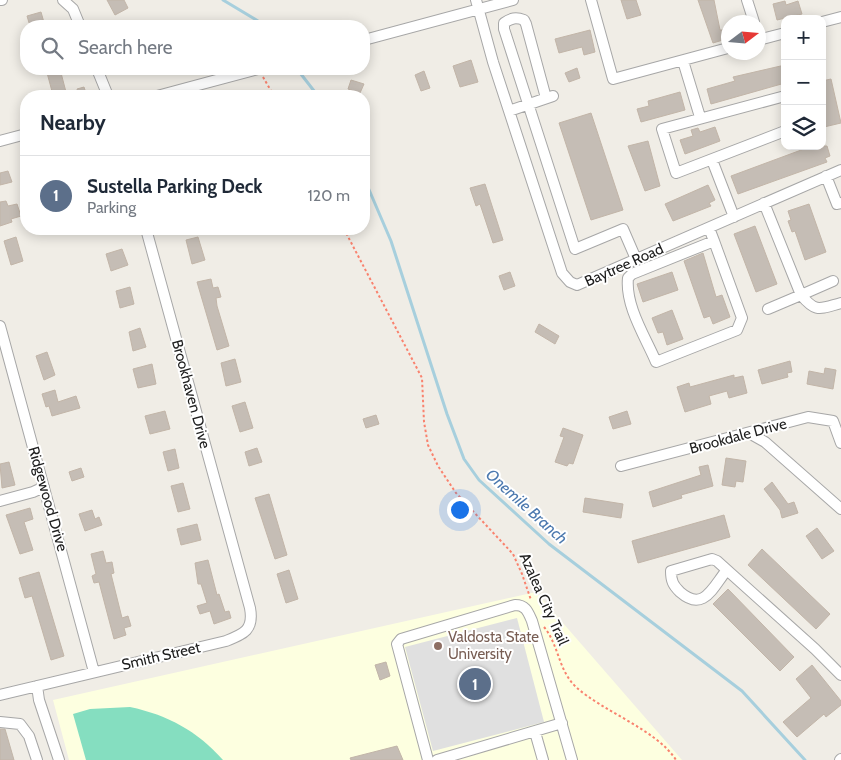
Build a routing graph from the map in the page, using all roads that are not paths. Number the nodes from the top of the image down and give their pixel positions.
1 (63, 0) edge
2 (513, 0) edge
3 (591, 0) edge
4 (747, 0) edge
5 (477, 5) edge
6 (752, 15) edge
7 (841, 17) edge
8 (78, 20) edge
9 (826, 21) edge
10 (781, 34) edge
11 (370, 38) edge
12 (766, 38) edge
13 (721, 50) edge
14 (683, 60) junction
15 (100, 75) edge
16 (236, 75) edge
17 (106, 90) edge
18 (179, 90) edge
19 (781, 97) edge
20 (527, 105) junction
21 (509, 110) junction
22 (700, 117) junction
23 (781, 132) edge
24 (20, 136) edge
25 (0, 141) edge
26 (712, 160) junction
27 (841, 170) edge
28 (826, 176) junction
29 (764, 203) junction
30 (841, 203) edge
31 (734, 217) junction
32 (709, 228) junction
33 (148, 235) edge
34 (714, 241) junction
35 (636, 259) junction
36 (833, 282) dead end
37 (801, 295) junction
38 (841, 303) edge
39 (768, 308) dead end
40 (0, 326) edge
41 (749, 433) junction
42 (841, 443) edge
43 (621, 466) dead end
44 (44, 487) junction
45 (0, 501) edge
46 (841, 509) edge
47 (236, 559) joint
48 (726, 571) junction
49 (94, 672) junction
50 (841, 676) edge
51 (37, 686) junction
52 (0, 695) edge
53 (0, 722) edge
54 (562, 723) junction
55 (535, 732) junction
56 (540, 759) edge
57 (37, 760) edge
58 (59, 760) edge
59 (428, 760) edge
60 (437, 760) edge
61 (572, 760) edge

1 - 8 street
2 - 5 street
3 - 14 street
4 - 6 street
5 - 11 street
5 - 21 street, Baytree Road
7 - 9 street
10 - 12 street
13 - 14 street
14 - 22 street
15 - 17 street
16 - 18 street
19 - 22 street
20 - 20 street
20 - 21 street
20 - 35 street
21 - 35 street, Baytree Road
22 - 26 street
23 - 26 street
24 - 25 street
26 - 31 street
27 - 28 street, Baytree Road
28 - 29 street, Baytree Road
28 - 30 street
29 - 31 street, Baytree Road
29 - 37 street
31 - 32 street, Baytree Road
32 - 34 street
32 - 35 street, Baytree Road
33 - 47 street, Brookhaven Drive
34 - 34 street
36 - 37 street
37 - 38 street
37 - 39 street
40 - 44 street, Ridgewood Drive
41 - 42 street, Brookdale Drive
41 - 43 street, Brookdale Drive
41 - 46 street
44 - 45 street
44 - 49 street, Ridgewood Drive
47 - 49 street, Smith Street
48 - 48 street
48 - 50 street
49 - 51 street, Smith Street
51 - 52 street, Smith Street
51 - 58 street
53 - 57 street
54 - 55 street
54 - 59 street
54 - 61 street
55 - 56 street
55 - 60 street

